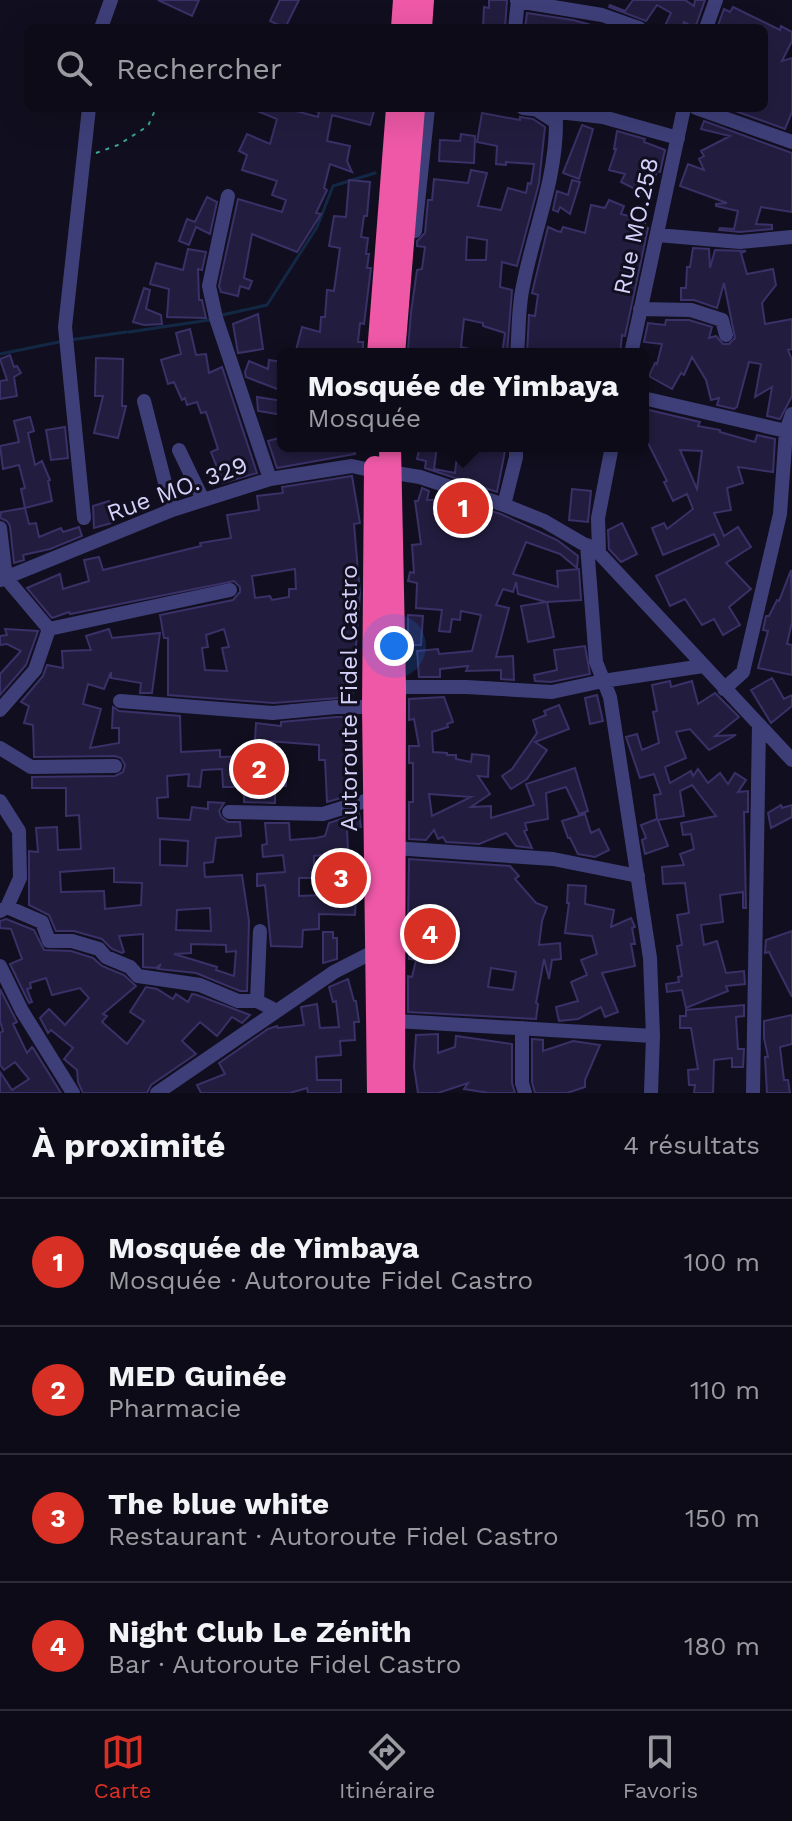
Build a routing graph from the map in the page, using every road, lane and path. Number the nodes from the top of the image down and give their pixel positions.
1 (111, 0) edge
2 (404, 0) edge
3 (423, 0) edge
4 (716, 0) edge
5 (518, 1) edge
6 (102, 24) edge
7 (402, 24) edge
8 (421, 24) edge
9 (515, 24) edge
10 (628, 24) edge
11 (707, 24) edge
12 (89, 112) edge
13 (154, 112) edge
14 (397, 112) edge
15 (414, 112) edge
16 (428, 112) edge
17 (536, 112) edge
18 (557, 112) edge
19 (683, 112) edge
20 (707, 112) edge
21 (678, 138) junction
22 (792, 142) edge
23 (84, 158) junction
24 (228, 196) dead end
25 (657, 235) junction
26 (792, 237) edge
27 (411, 267) dead end
28 (640, 309) junction
29 (726, 335) dead end
30 (378, 348) edge
31 (394, 348) edge
32 (517, 348) edge
33 (632, 348) edge
34 (649, 399) edge
35 (144, 401) dead end
36 (792, 414) edge
37 (786, 431) junction
38 (179, 450) dead end
39 (377, 452) edge
40 (388, 452) edge
41 (516, 452) edge
42 (611, 452) edge
43 (382, 472) junction
44 (270, 479) junction
45 (203, 500) junction
46 (504, 505) junction
47 (172, 510) junction
48 (84, 518) dead end
49 (0, 528) edge
50 (593, 549) junction
51 (2, 580) edge
52 (230, 590) dead end
53 (49, 629) junction
54 (703, 666) junction
55 (603, 681) junction
56 (395, 687) junction
57 (724, 689) junction
58 (120, 701) dead end
59 (373, 707) junction
60 (0, 710) edge
61 (759, 725) junction
62 (0, 748) edge
63 (792, 760) edge
64 (115, 766) dead end
65 (375, 798) junction
66 (0, 801) edge
67 (229, 812) dead end
68 (394, 848) junction
69 (638, 876) junction
70 (3, 909) edge
71 (260, 931) dead end
72 (377, 950) junction
73 (0, 966) edge
74 (257, 1001) junction
75 (277, 1011) junction
76 (396, 1021) junction
77 (522, 1028) junction
78 (653, 1036) junction
79 (73, 1093) edge
80 (157, 1093) edge
81 (378, 1093) edge
82 (394, 1093) edge
83 (525, 1093) edge
84 (651, 1093) edge
85 (753, 1093) edge

1 - 6 street
2 - 7 highway
3 - 8 highway
4 - 11 street
5 - 9 street
5 - 10 street
12 - 23 street
13 - 23 path
14 - 30 highway
15 - 31 highway
16 - 27 street
17 - 32 street
18 - 21 street
19 - 21 street, Rue MO.258
20 - 22 street
21 - 25 street, Rue MO.258
23 - 48 street
24 - 44 street
25 - 26 street
25 - 28 street, Rue MO.258
28 - 29 street
28 - 33 street, Rue MO.258
34 - 37 street
35 - 47 street
36 - 37 street
37 - 57 street
38 - 45 street
39 - 43 highway, Autoroute Fidel Castro
40 - 43 highway, Autoroute Fidel Castro
41 - 46 street
42 - 50 street
43 - 44 street, Rue MO. 329
43 - 46 street, Rue MO. 329
43 - 56 highway, Autoroute Fidel Castro
43 - 59 highway, Autoroute Fidel Castro
44 - 45 street, Rue MO. 329
45 - 47 street, Rue MO. 329
46 - 50 street, Rue MO. 329
47 - 51 street, Rue MO. 329
49 - 51 street
50 - 54 street, Rue MO. 329
50 - 55 street
51 - 53 street
52 - 53 street
53 - 60 street
54 - 55 street
54 - 57 street, Rue MO. 329
55 - 56 street
55 - 69 street
56 - 68 highway, Autoroute Fidel Castro
57 - 61 street, Rue MO. 329
58 - 59 street
59 - 65 highway, Autoroute Fidel Castro
61 - 63 street, Rue MO. 329
61 - 85 street
62 - 64 street
65 - 67 street
65 - 72 highway, Autoroute Fidel Castro
66 - 70 street
68 - 69 street
68 - 76 highway, Autoroute Fidel Castro
69 - 78 street
70 - 74 street
71 - 74 street
72 - 75 street
72 - 81 highway, Autoroute Fidel Castro
73 - 79 street
74 - 75 street
75 - 80 street
76 - 77 street
76 - 82 highway, Autoroute Fidel Castro
77 - 78 street
77 - 83 street
78 - 84 street

